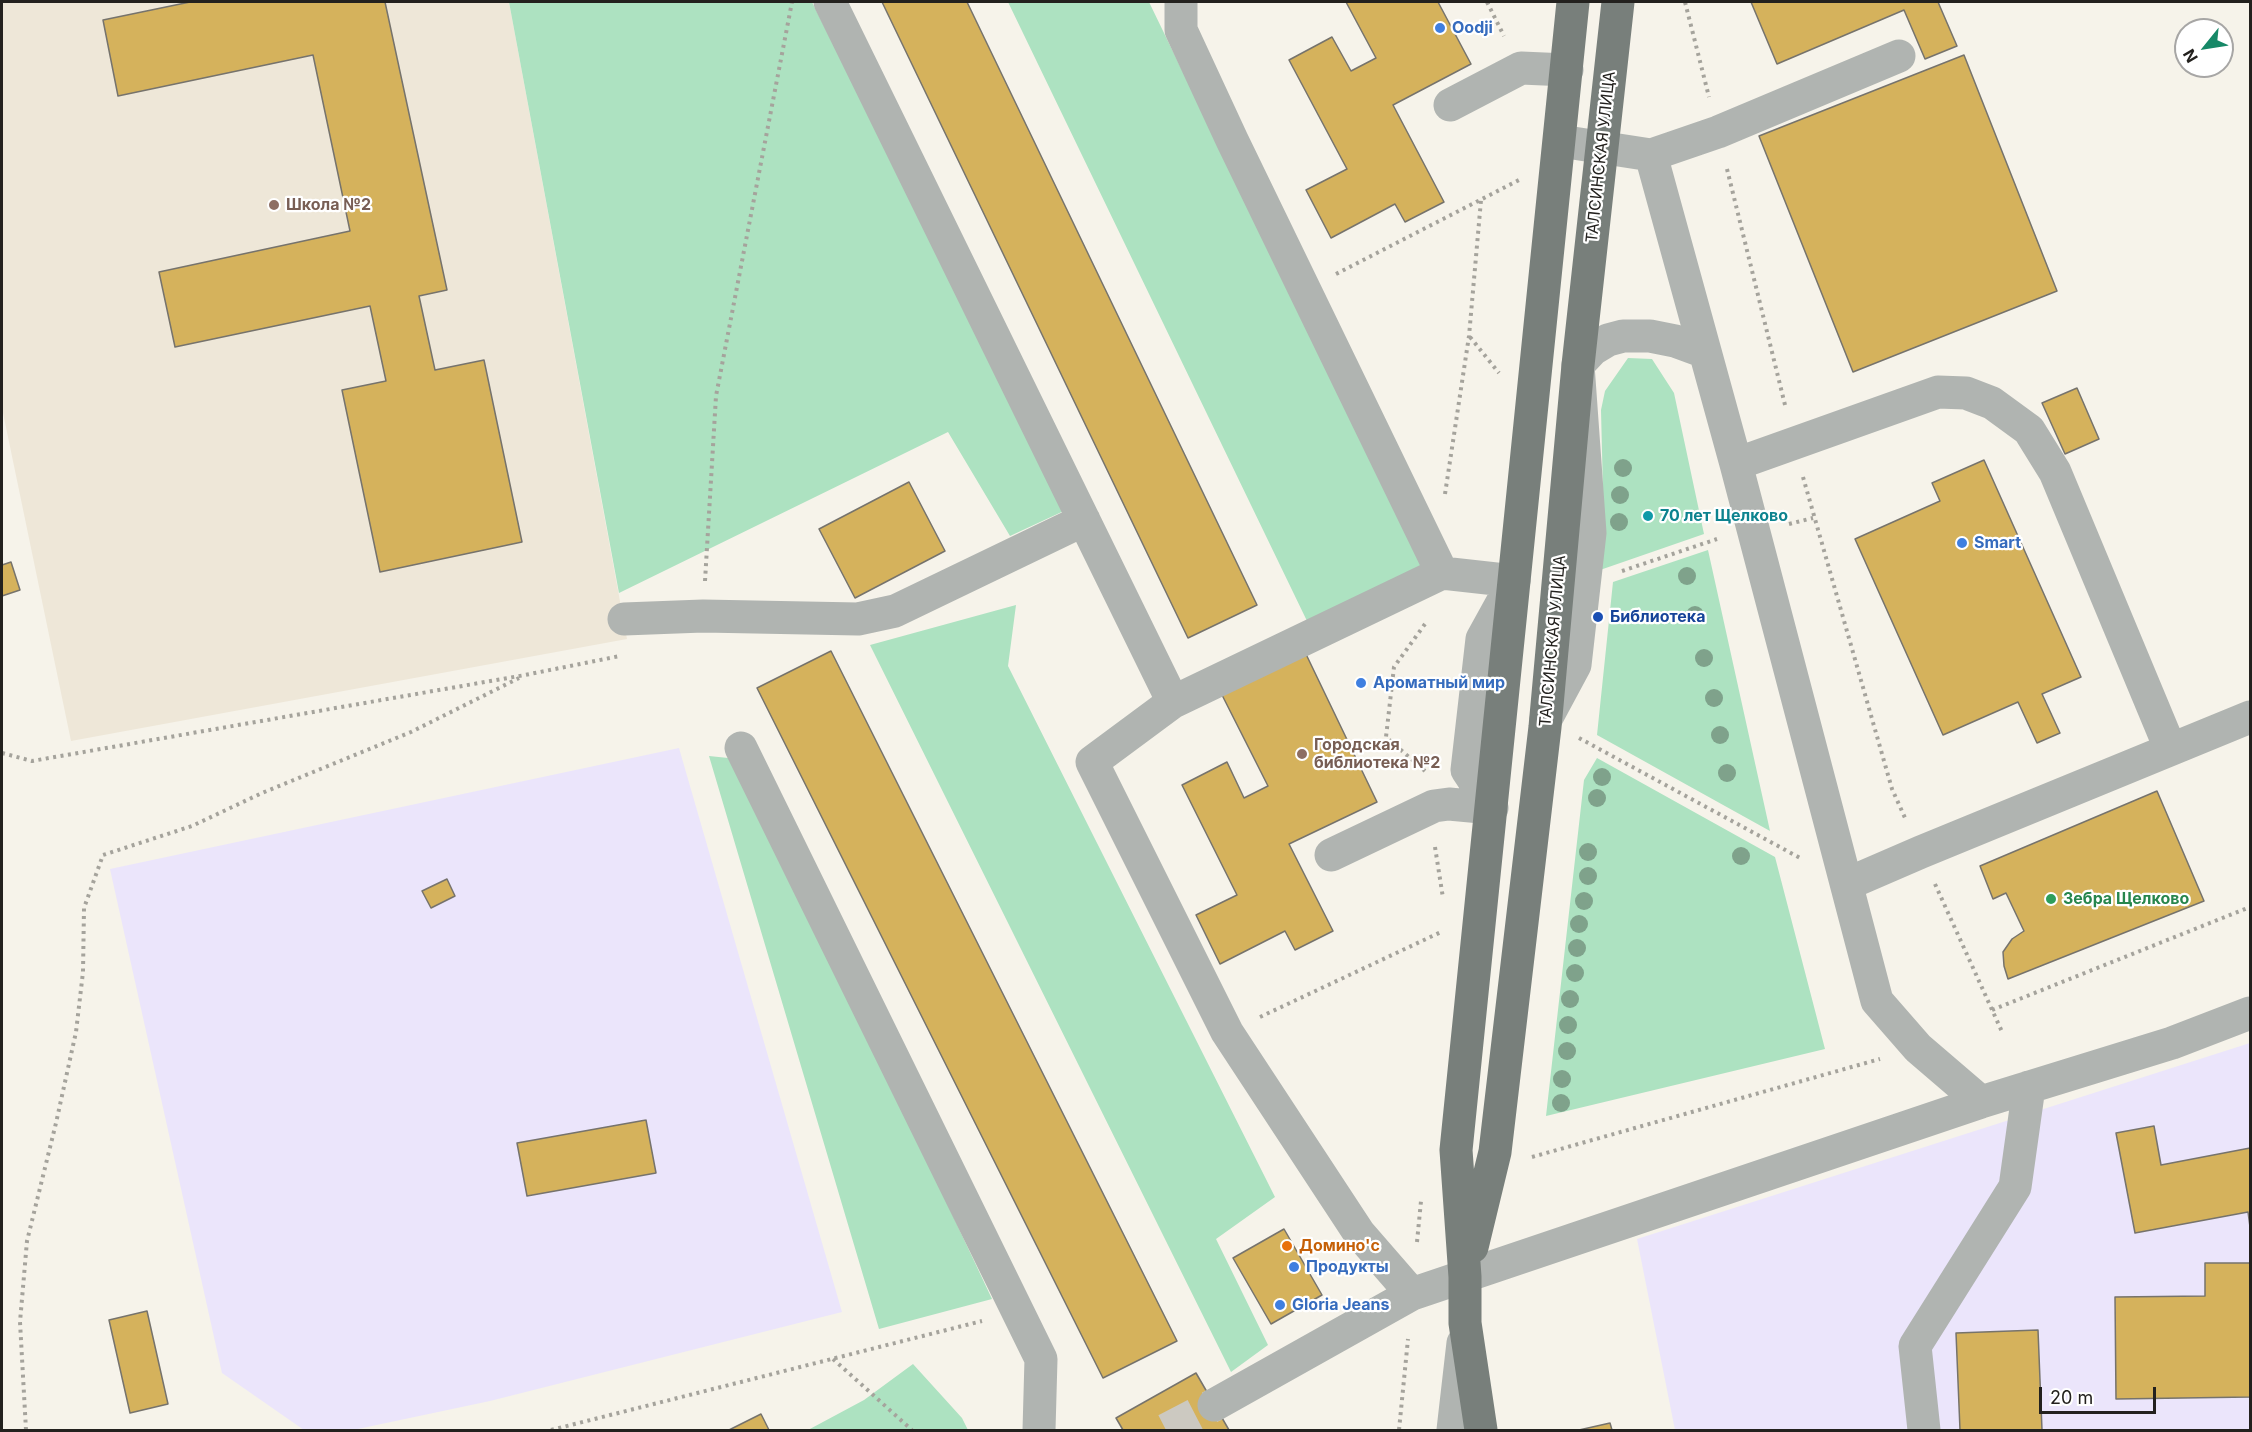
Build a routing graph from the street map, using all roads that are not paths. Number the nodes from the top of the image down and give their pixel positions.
1 (830, 2) edge
2 (1181, 2) edge
3 (1573, 2) edge
4 (1618, 2) edge
5 (1899, 56) dead end
6 (1568, 70) junction
7 (1450, 105) dead end
8 (1560, 141) junction
9 (1603, 148) junction
10 (1651, 155) junction
11 (1706, 352) junction
12 (1578, 365) junction
13 (1736, 464) junction
14 (1084, 520) junction
15 (1442, 573) junction
16 (1514, 581) junction
17 (624, 619) dead end
18 (1173, 702) junction
19 (2250, 717) edge
20 (741, 748) dead end
21 (2170, 748) junction
22 (1492, 808) junction
23 (1331, 855) dead end
24 (1847, 884) junction
25 (2250, 1014) edge
26 (2030, 1087) junction
27 (1981, 1102) junction
28 (1465, 1277) junction
29 (1412, 1294) junction
30 (1466, 1323) junction
31 (1214, 1405) tunnel mouth
32 (1039, 1431) edge
33 (1453, 1431) edge
34 (1481, 1431) edge
35 (1924, 1431) edge

1 - 14 street
2 - 15 street
3 - 6 main road, ТАЛСИНСКАЯ УЛИЦА
4 - 9 main road, ТАЛСИНСКАЯ УЛИЦА
5 - 10 street
6 - 7 street
6 - 8 main road, ТАЛСИНСКАЯ УЛИЦА
8 - 9 street
8 - 16 main road, ТАЛСИНСКАЯ УЛИЦА
9 - 10 street
9 - 12 main road, ТАЛСИНСКАЯ УЛИЦА
10 - 11 street
11 - 12 street
11 - 13 street
12 - 28 main road, ТАЛСИНСКАЯ УЛИЦА
13 - 21 street
13 - 24 street
14 - 17 street
14 - 18 street
15 - 16 street
15 - 18 street
16 - 22 main road, ТАЛСИНСКАЯ УЛИЦА
18 - 29 street
19 - 21 street
20 - 32 street
21 - 24 street
22 - 23 street
22 - 28 main road, ТАЛСИНСКАЯ УЛИЦА
24 - 27 street
25 - 26 street
26 - 27 street
26 - 35 street
27 - 28 street
28 - 29 street
28 - 30 main road, ТАЛСИНСКАЯ УЛИЦА
29 - 31 street
30 - 33 street
30 - 34 main road, ТАЛСИНСКАЯ УЛИЦА

